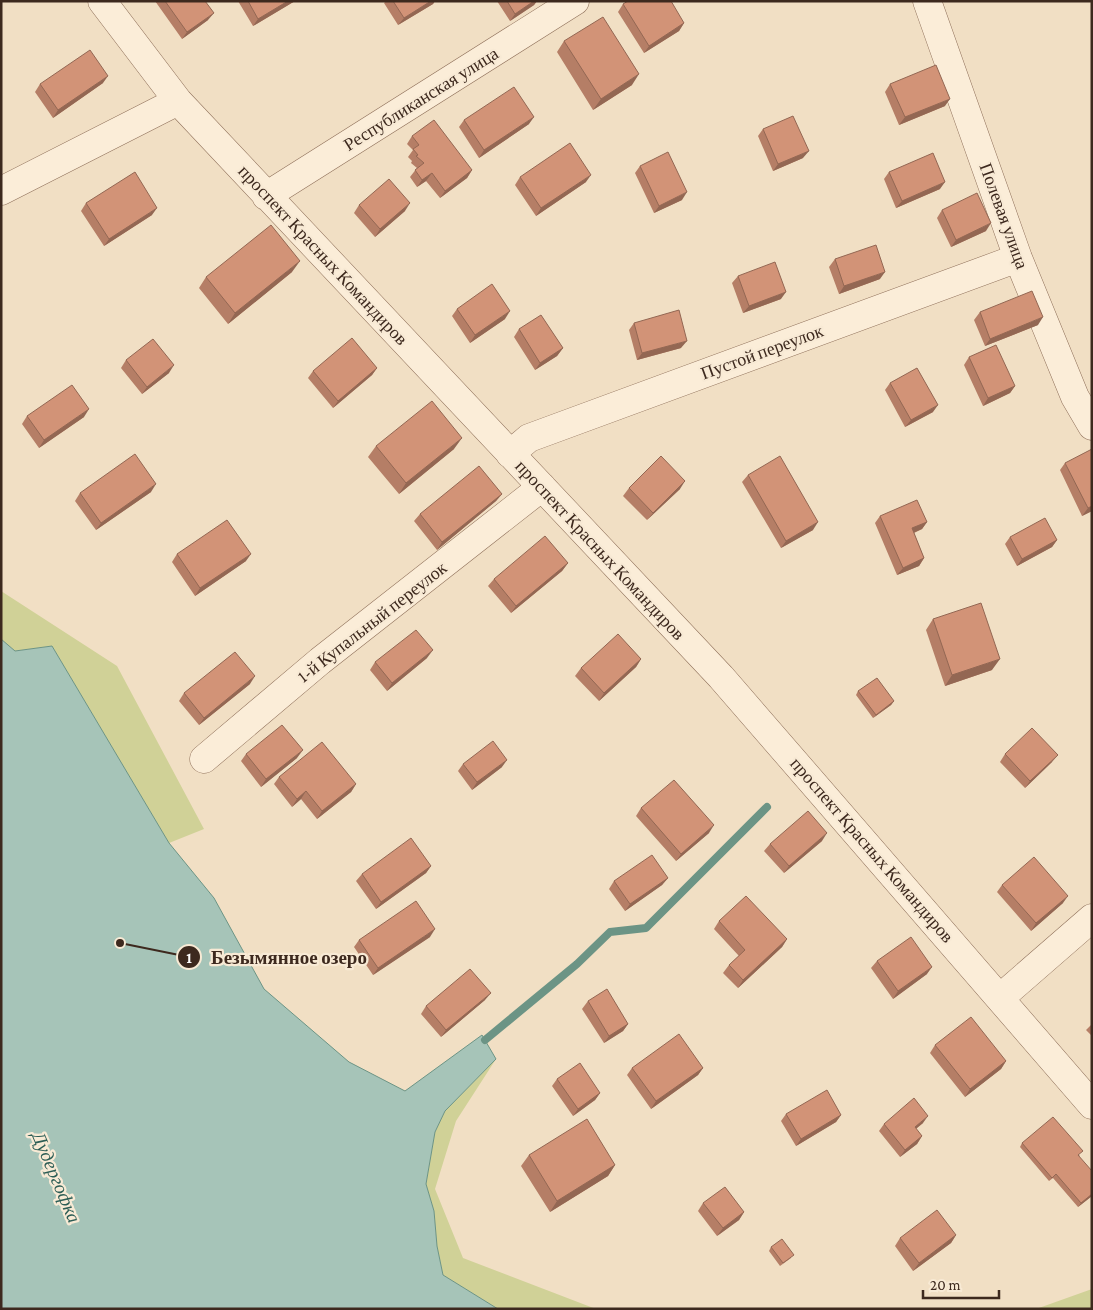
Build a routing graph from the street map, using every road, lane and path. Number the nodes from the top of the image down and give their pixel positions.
1 (102, 1) edge
2 (575, 1) edge
3 (927, 1) edge
4 (178, 100) junction
5 (1, 191) edge
6 (266, 196) junction
7 (1018, 258) junction
8 (1092, 426) edge
9 (510, 454) junction
10 (542, 488) junction
11 (204, 759) dead end
12 (1092, 918) edge
13 (1000, 998) junction
14 (1092, 1106) edge

1 - 4 street, проспект Красных Командиров
2 - 6 street, Республиканская улица
3 - 7 street, Полевая улица
4 - 5 street
4 - 6 street, проспект Красных Командиров
6 - 9 street, проспект Красных Командиров
7 - 8 street, Полевая улица
7 - 9 street, Пустой переулок
9 - 10 street, проспект Красных Командиров
10 - 11 street, 1-й Купальный переулок
10 - 13 street, проспект Красных Командиров
12 - 13 street
13 - 14 street, проспект Красных Командиров

